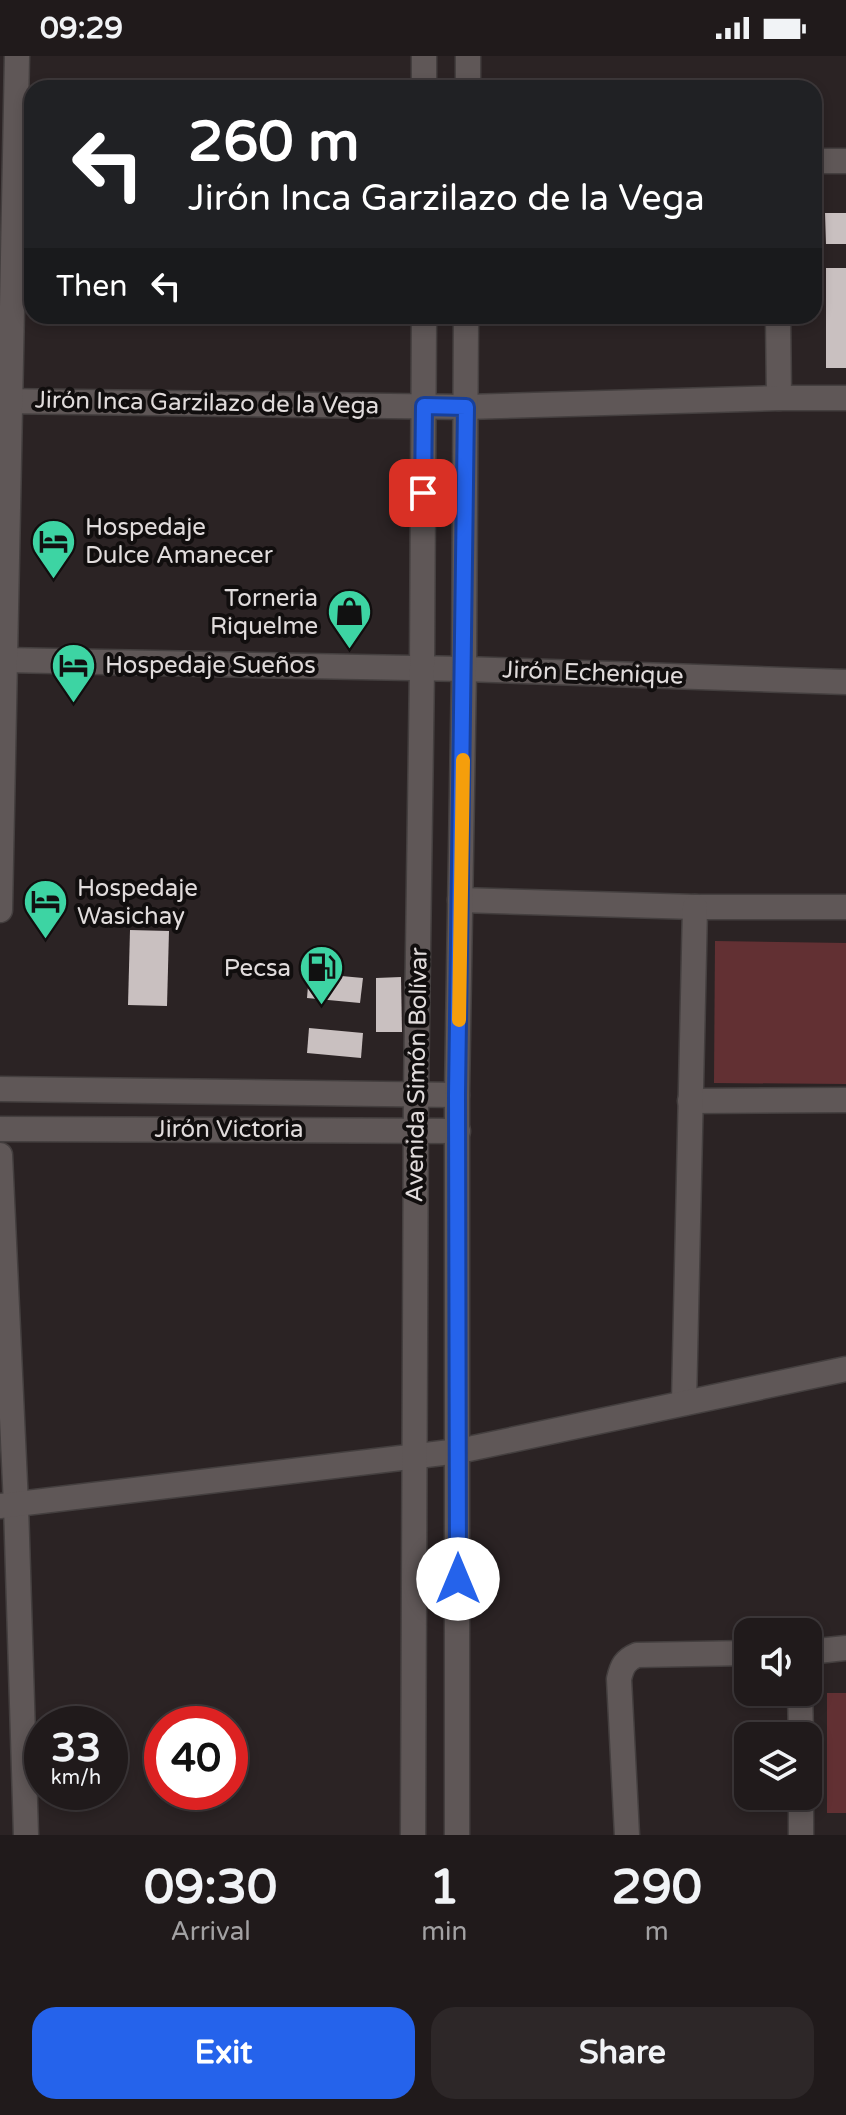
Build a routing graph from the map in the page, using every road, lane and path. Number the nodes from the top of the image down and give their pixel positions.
1 (17, 56) edge
2 (424, 56) edge
3 (468, 56) edge
4 (424, 80) edge
5 (468, 80) edge
6 (822, 161) edge
7 (846, 161) edge
8 (424, 324) edge
9 (466, 324) edge
10 (778, 324) edge
11 (779, 398) junction
12 (846, 398) edge
13 (5, 401) edge
14 (424, 406) junction
15 (466, 407) junction
16 (5, 660) junction
17 (422, 668) junction
18 (464, 669) junction
19 (846, 682) edge
20 (460, 900) junction
21 (695, 907) junction
22 (846, 907) edge
23 (0, 910) edge
24 (0, 1089) edge
25 (416, 1094) junction
26 (457, 1095) junction
27 (846, 1100) edge
28 (690, 1101) junction
29 (0, 1129) edge
30 (415, 1130) junction
31 (458, 1131) junction
32 (0, 1155) edge
33 (846, 1369) edge
34 (684, 1403) junction
35 (459, 1451) junction
36 (415, 1457) junction
37 (8, 1506) edge
38 (846, 1648) edge
39 (822, 1651) edge
40 (734, 1653) edge
41 (801, 1810) edge
42 (26, 1835) edge
43 (413, 1835) edge
44 (457, 1835) edge
45 (627, 1835) edge
46 (801, 1835) edge

1 - 13 street
2 - 4 street
3 - 5 street
6 - 7 street
8 - 14 street, Avenida Simón Bolívar
9 - 15 street, Avenida Simón Bolívar
10 - 11 street
11 - 12 street, Jirón Inca Garzilazo de la Vega
11 - 15 street, Jirón Inca Garzilazo de la Vega
13 - 14 street, Jirón Inca Garzilazo de la Vega
13 - 16 street
14 - 15 street, Jirón Inca Garzilazo de la Vega
14 - 17 street, Avenida Simón Bolívar
15 - 18 street, Avenida Simón Bolívar
16 - 17 street, Jirón Echenique
16 - 23 street
17 - 18 street, Jirón Echenique
17 - 25 street, Avenida Simón Bolívar
18 - 19 street, Jirón Echenique
18 - 20 street, Avenida Simón Bolívar
20 - 21 street
20 - 26 street, Avenida Simón Bolívar
21 - 22 street
21 - 28 street
24 - 25 street, Jirón Victoria
25 - 26 street, Jirón Victoria
25 - 30 street, Avenida Simón Bolívar
26 - 31 street, Avenida Simón Bolívar
27 - 28 street
28 - 34 street
29 - 30 street, Jirón Victoria
30 - 31 street, Jirón Victoria
30 - 36 street, Avenida Simón Bolívar
31 - 35 street, Avenida Simón Bolívar
32 - 37 street
33 - 34 street
34 - 35 street
35 - 36 street
35 - 44 street, Avenida Simón Bolívar
36 - 37 street
36 - 43 street, Avenida Simón Bolívar
37 - 42 street
38 - 39 street
40 - 45 street
41 - 46 street

